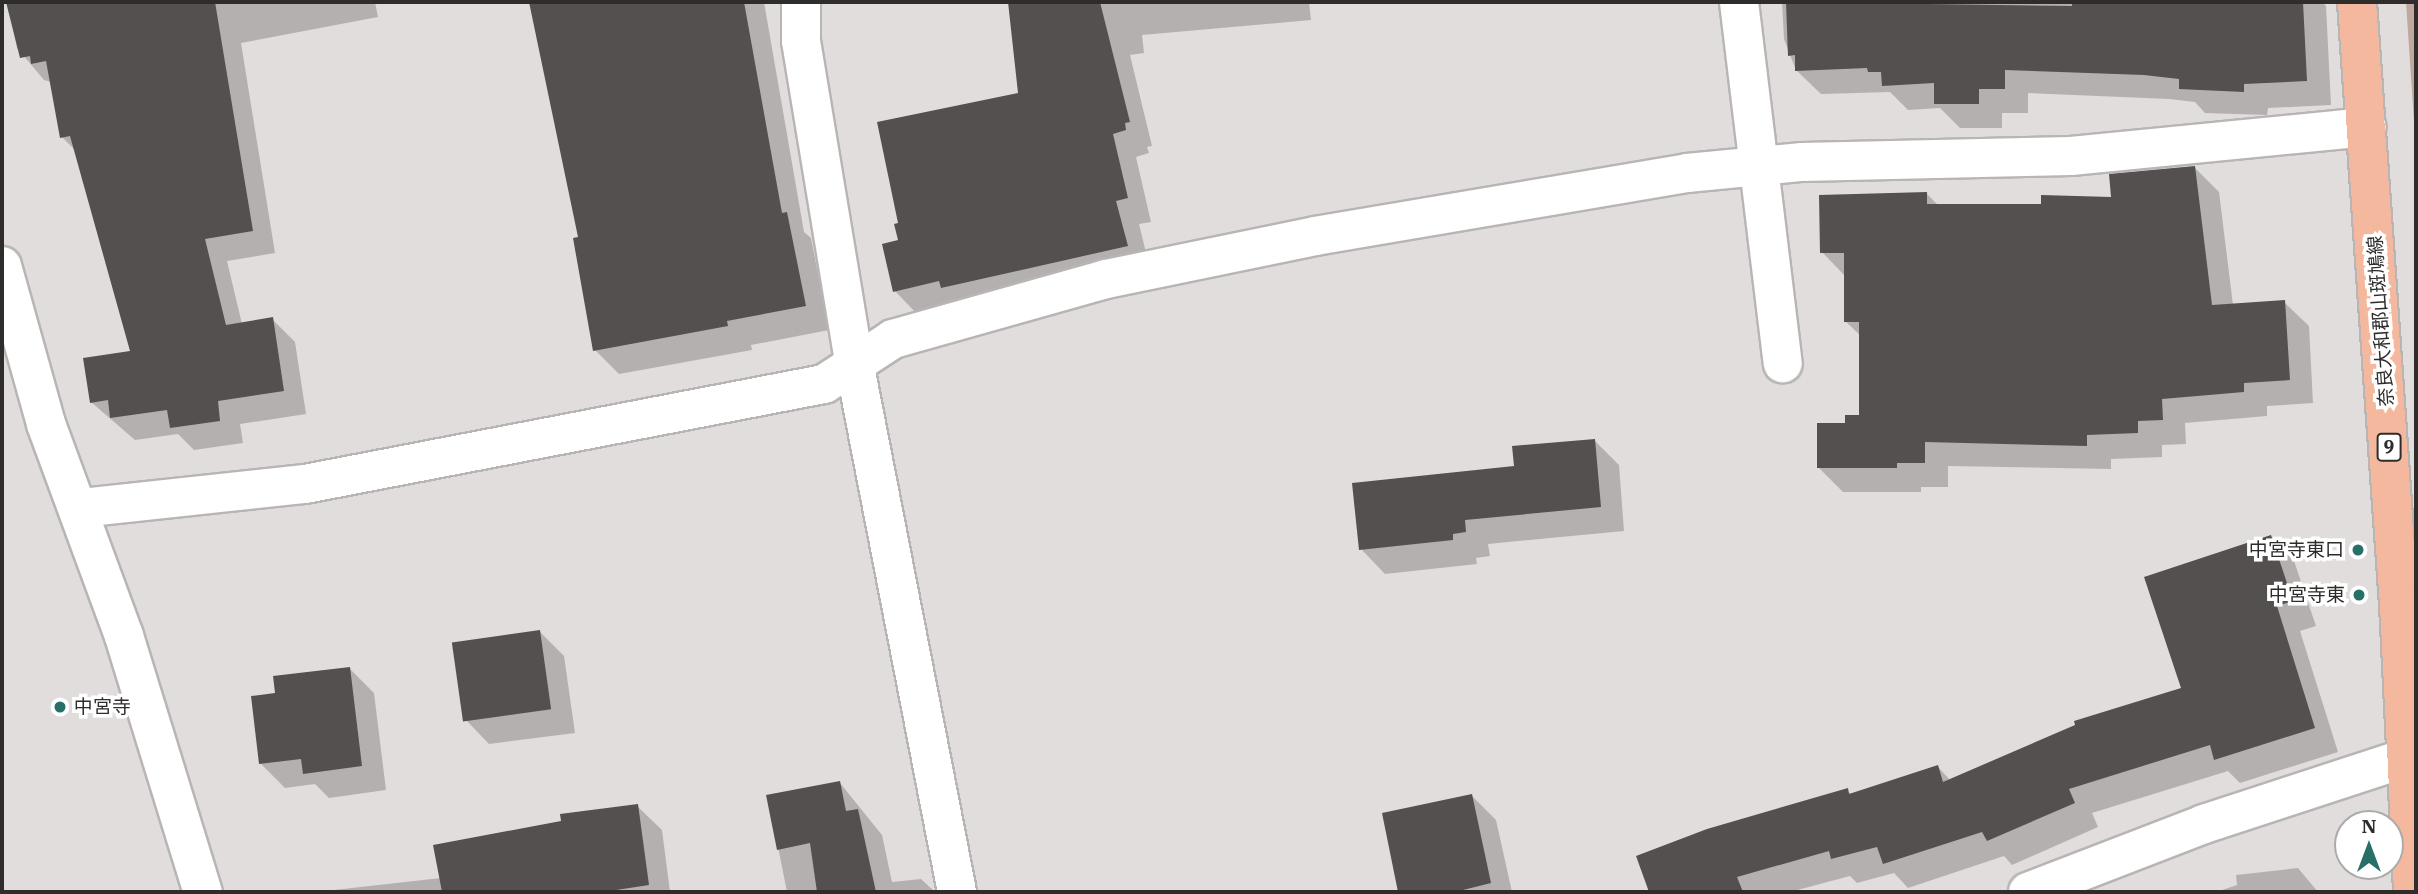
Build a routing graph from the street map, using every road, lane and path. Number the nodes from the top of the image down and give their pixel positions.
1 (801, 2) edge
2 (1739, 2) edge
3 (2357, 2) edge
4 (2367, 127) junction
5 (1762, 166) junction
6 (2, 266) edge
7 (854, 362) junction
8 (1783, 363) dead end
9 (80, 508) junction
10 (2406, 758) junction
11 (203, 892) edge
12 (957, 892) edge
13 (2028, 892) edge
14 (2413, 892) edge

1 - 7 street
2 - 5 street
3 - 4 main road, 奈良大和郡山斑鳩線 / 9
4 - 5 street
4 - 10 main road, 奈良大和郡山斑鳩線 / 9
5 - 7 street
5 - 8 street
6 - 9 street
7 - 9 street
7 - 12 street
9 - 11 street
10 - 13 street
10 - 14 main road, 奈良大和郡山斑鳩線 / 9

